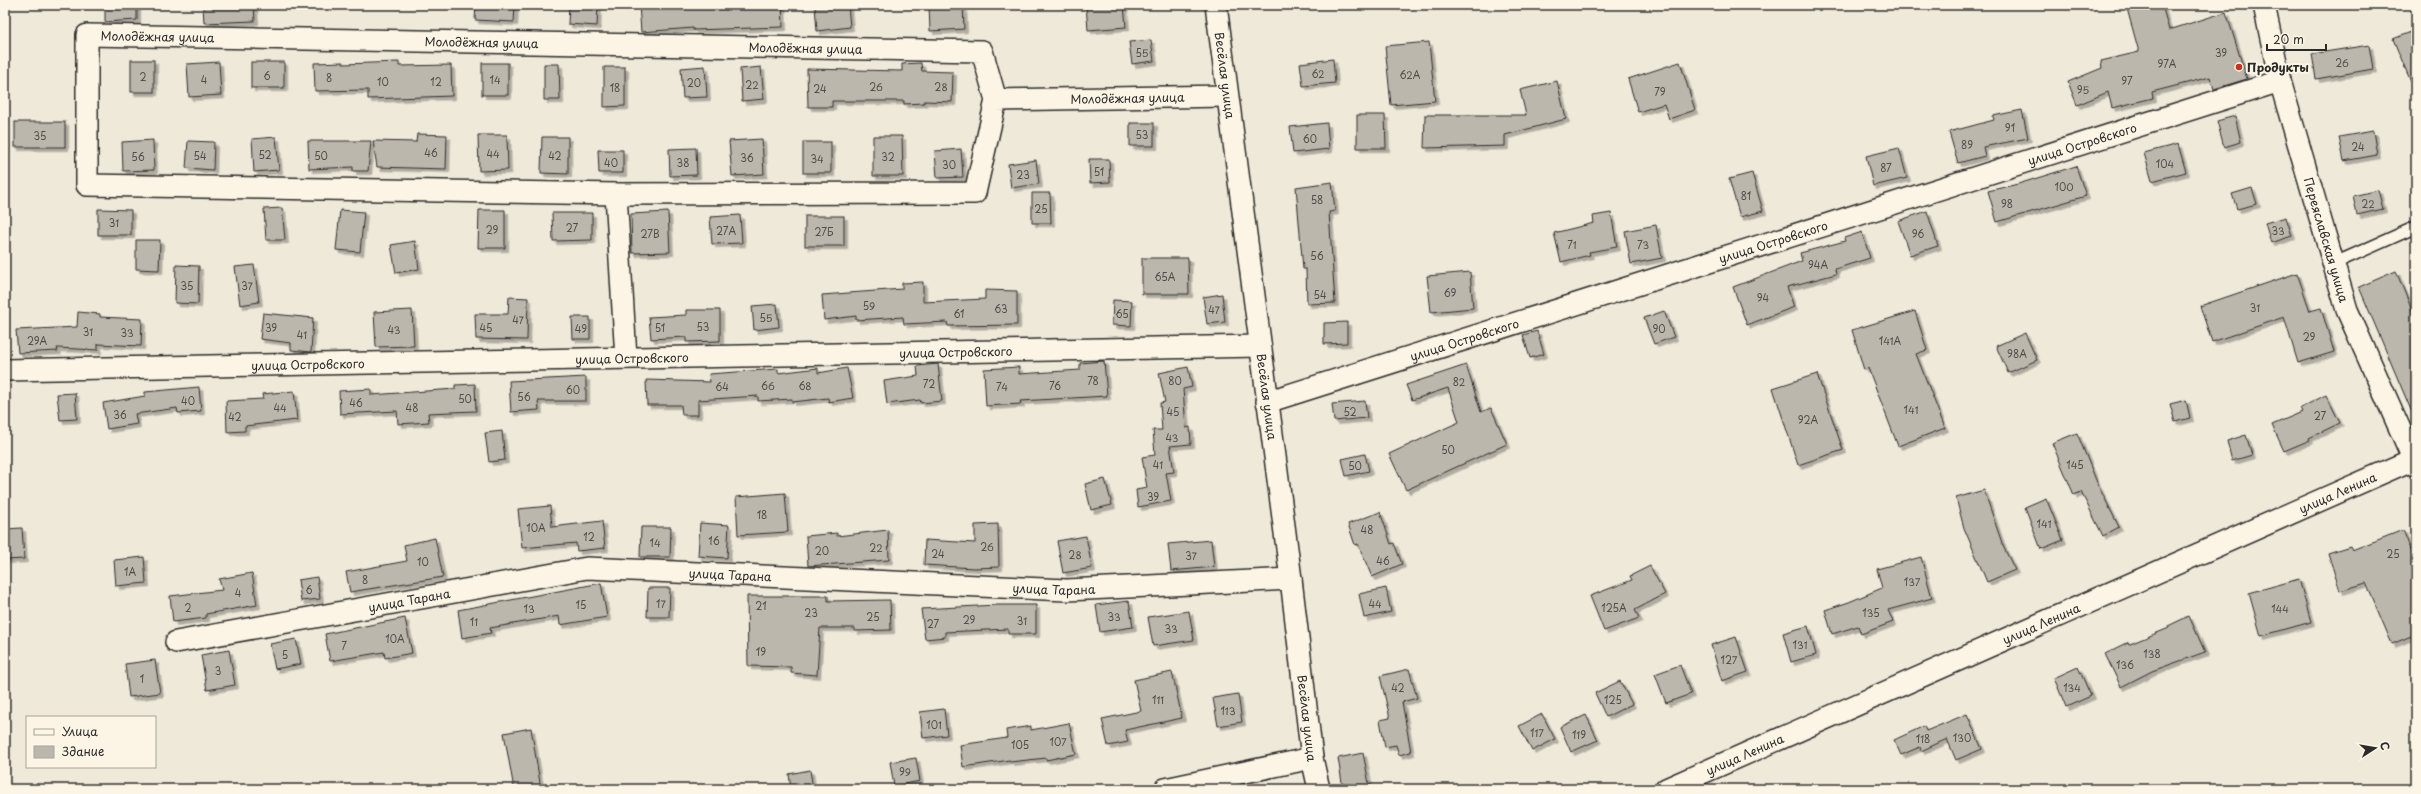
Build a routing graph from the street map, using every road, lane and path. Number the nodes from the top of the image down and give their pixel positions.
1 (1216, 5) edge
2 (2264, 5) edge
3 (2280, 81) junction
4 (1226, 96) junction
5 (996, 100) junction
6 (616, 194) junction
7 (2416, 227) edge
8 (2335, 263) junction
9 (1260, 346) junction
10 (626, 358) junction
11 (5, 370) edge
12 (1267, 402) junction
13 (2415, 461) edge
14 (1291, 579) junction
15 (176, 642) dead end
16 (1312, 758) junction
17 (1165, 789) edge
18 (1319, 789) edge
19 (1666, 789) edge

1 - 4 street, Весёлая улица
2 - 3 street, Переяславская улица
3 - 8 street, Переяславская улица
3 - 12 street, улица Островского
4 - 5 street, Молодёжная улица
4 - 9 street, Весёлая улица
5 - 6 street, Молодёжная улица
5 - 6 street, Молодёжная улица
6 - 10 street
7 - 8 lane
8 - 13 street, Переяславская улица
9 - 10 street, улица Островского
9 - 12 street, Весёлая улица
10 - 11 street, улица Островского
12 - 14 street, Весёлая улица
13 - 19 street, улица Ленина
14 - 15 street, улица Тарана
14 - 16 street, Весёлая улица
16 - 17 street
16 - 18 street, Весёлая улица

